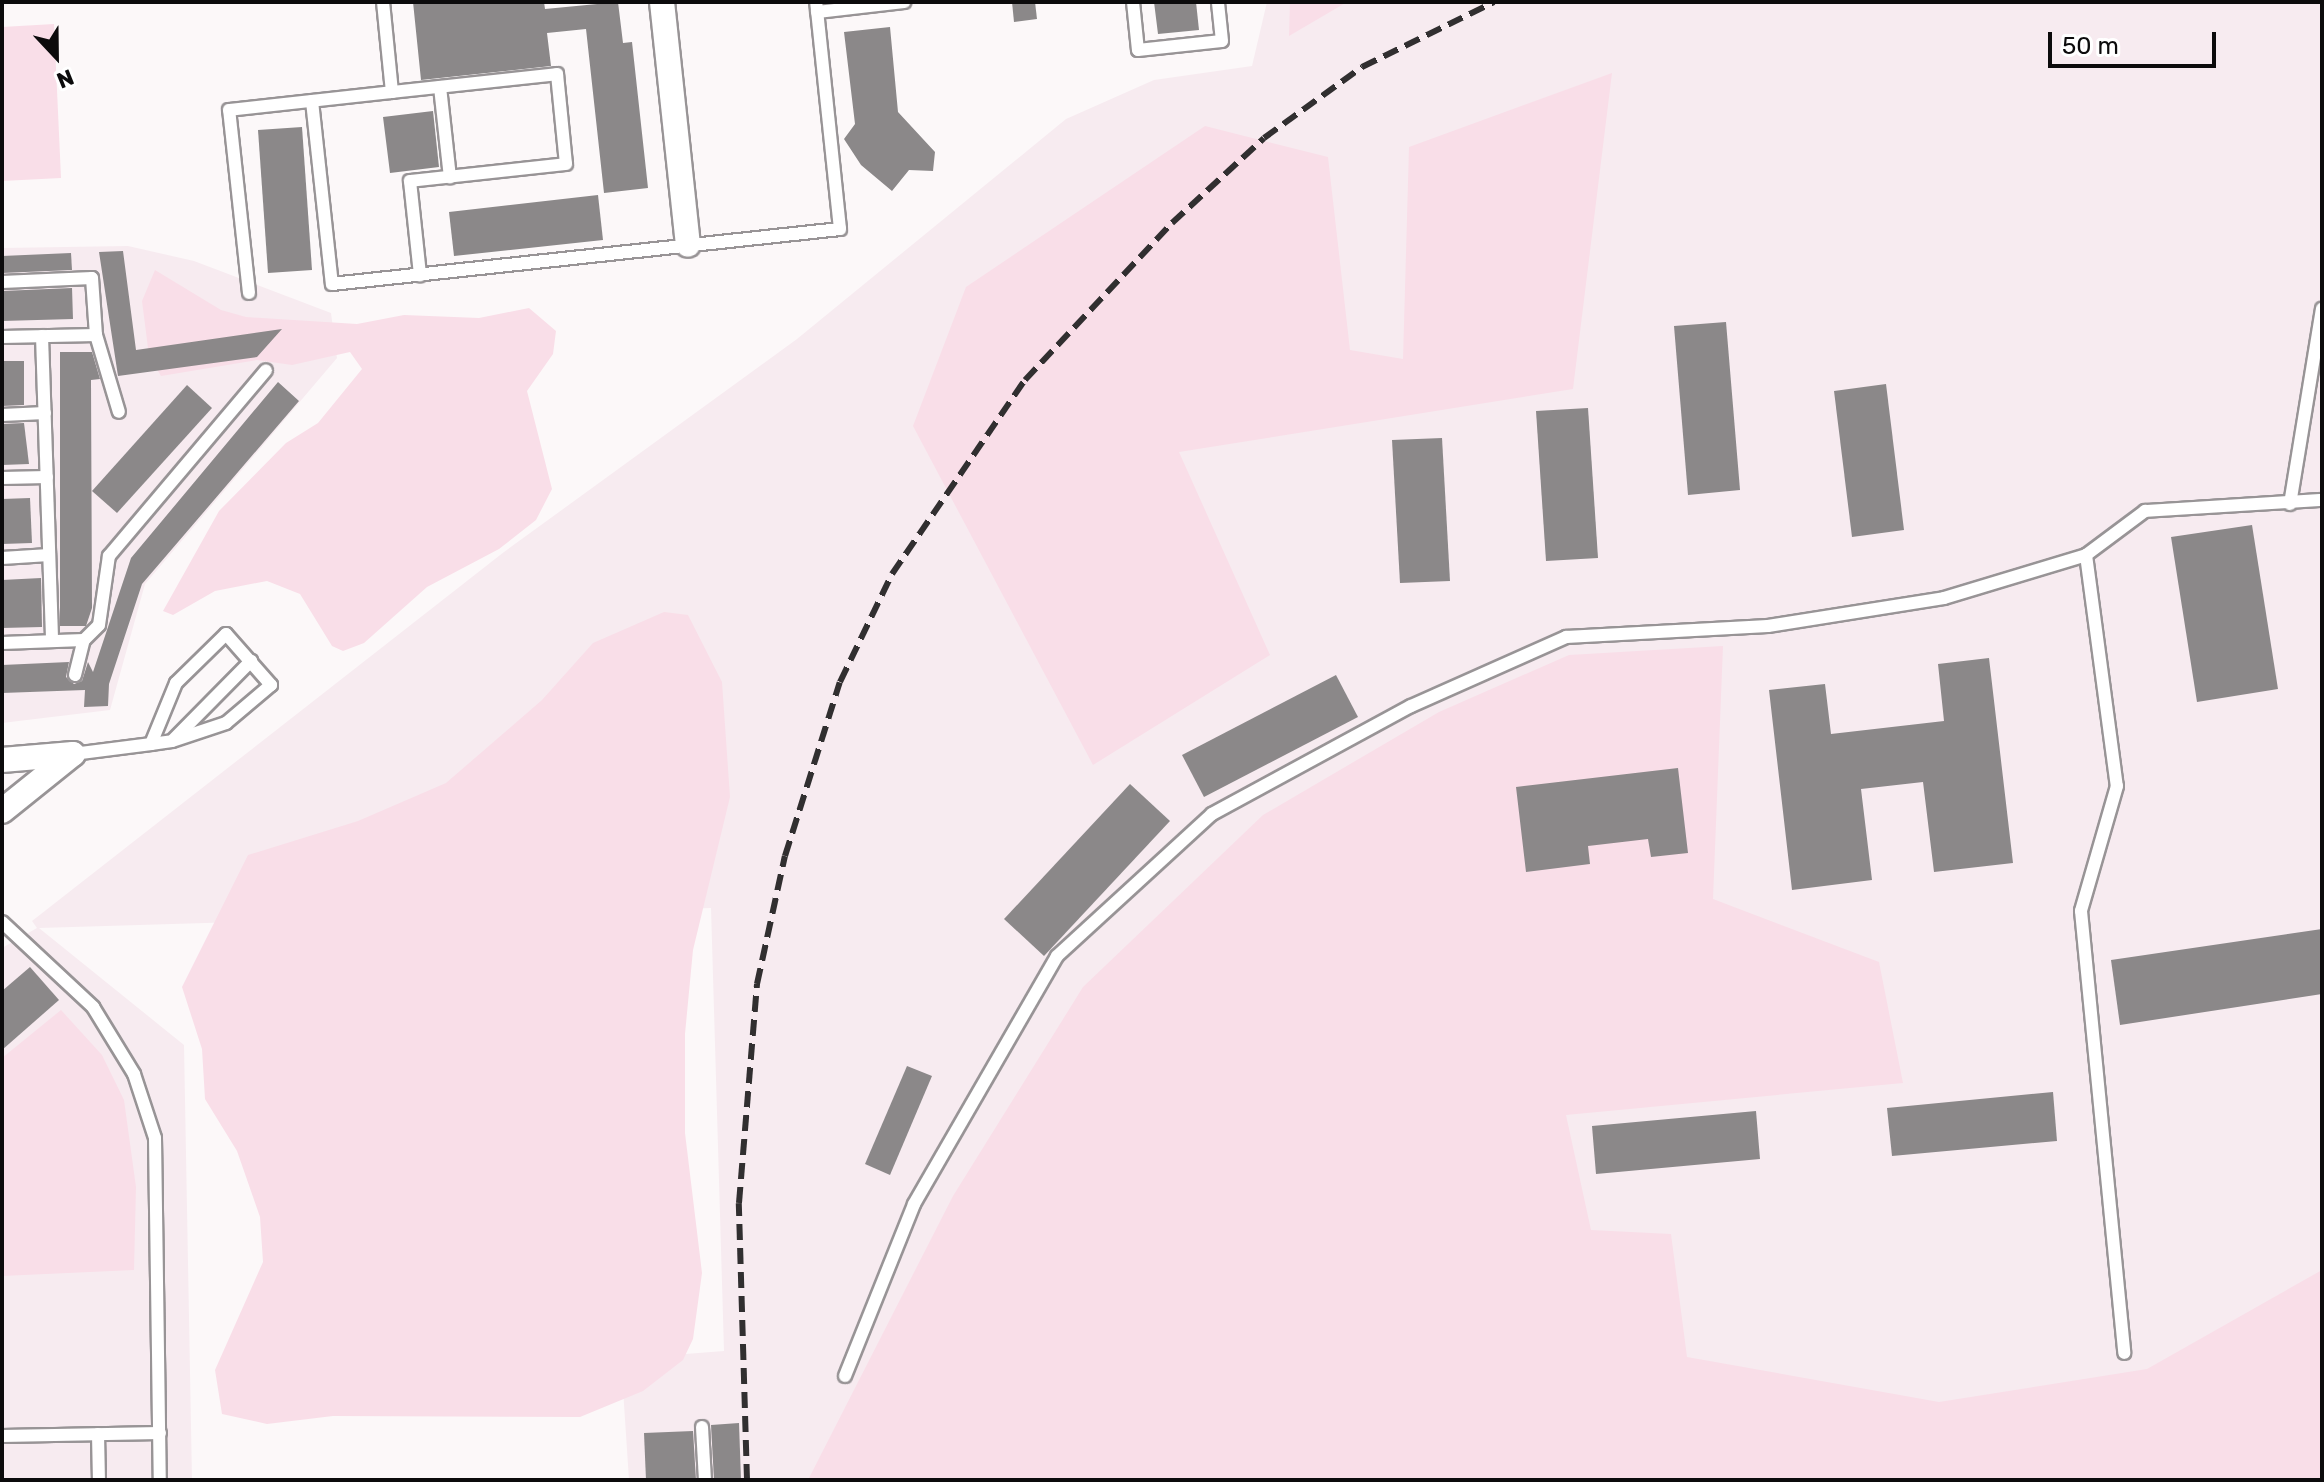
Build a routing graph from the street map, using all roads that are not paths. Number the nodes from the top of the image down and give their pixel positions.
1 (383, 2) edge
2 (662, 2) edge
3 (904, 2) edge
4 (1133, 2) edge
5 (1218, 2) edge
6 (816, 7) edge
7 (440, 87) junction
8 (392, 92) junction
9 (312, 101) junction
10 (450, 177) junction
11 (688, 245) junction
12 (420, 275) junction
13 (2, 282) edge
14 (249, 293) dead end
15 (2322, 309) edge
16 (96, 335) junction
17 (42, 336) junction
18 (2, 337) edge
19 (266, 370) dead end
20 (119, 412) dead end
21 (45, 413) junction
22 (2, 415) edge
23 (47, 477) junction
24 (2, 478) edge
25 (2322, 500) edge
26 (2290, 504) junction
27 (49, 555) junction
28 (2086, 555) junction
29 (2, 558) edge
30 (84, 640) junction
31 (52, 641) junction
32 (2, 643) edge
33 (251, 661) junction
34 (75, 675) dead end
35 (172, 741) junction
36 (151, 744) junction
37 (73, 754) junction
38 (2, 760) edge
39 (2, 811) edge
40 (2, 922) edge
41 (2124, 1353) dead end
42 (845, 1376) dead end
43 (702, 1427) dead end
44 (160, 1433) junction
45 (98, 1434) junction
46 (2, 1436) edge
47 (99, 1480) edge
48 (160, 1480) edge
49 (705, 1480) edge

1 - 8 lane
2 - 11 street
3 - 6 lane
4 - 5 lane
6 - 11 lane
7 - 8 lane
7 - 10 lane
7 - 10 lane
8 - 9 lane
9 - 12 lane
9 - 14 lane
10 - 12 lane
11 - 12 lane
13 - 16 lane
15 - 26 lane
16 - 17 lane
16 - 20 lane
17 - 18 lane
17 - 21 lane
19 - 30 lane
21 - 22 lane
21 - 23 lane
23 - 24 lane
23 - 27 lane
25 - 26 lane
26 - 28 lane
27 - 29 lane
27 - 31 lane
28 - 41 lane
28 - 42 lane
30 - 31 lane
30 - 34 lane
31 - 32 lane
33 - 35 lane
33 - 35 lane
33 - 36 lane
35 - 36 lane
36 - 37 lane
37 - 38 street
37 - 39 street
40 - 44 lane
43 - 49 lane
44 - 45 lane
44 - 48 lane
45 - 46 lane
45 - 47 lane

